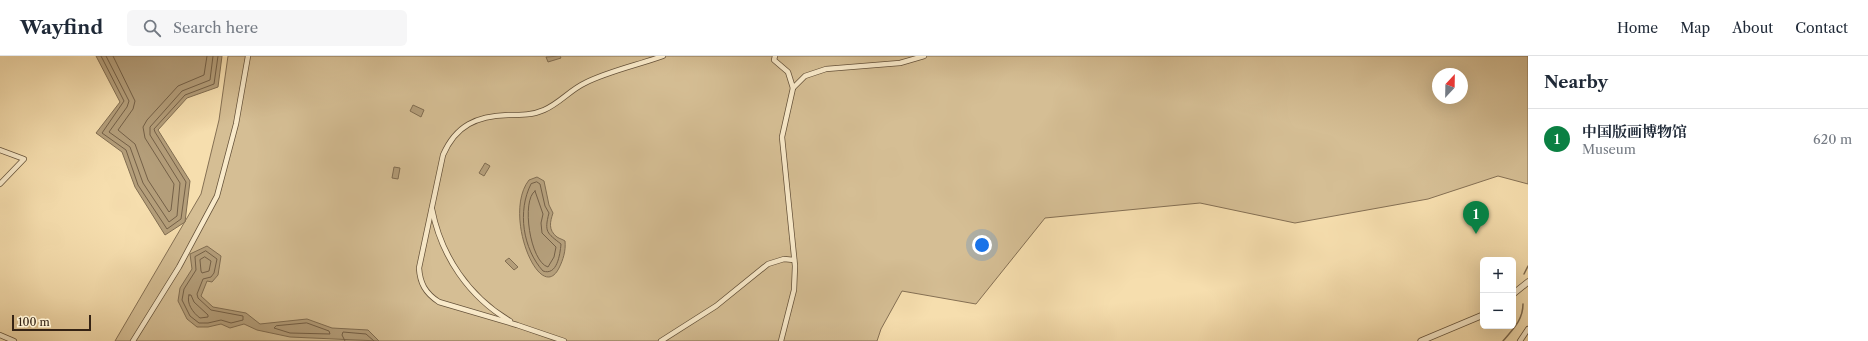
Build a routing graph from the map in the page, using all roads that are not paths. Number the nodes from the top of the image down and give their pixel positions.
1 (248, 56) edge
2 (663, 56) edge
3 (775, 56) edge
4 (924, 56) edge
5 (793, 88) junction
6 (0, 150) edge
7 (0, 184) edge
8 (432, 206) junction
9 (794, 260) junction
10 (1528, 282) edge
11 (1514, 293) edge
12 (1480, 316) edge
13 (517, 325) junction
14 (1528, 329) edge
15 (0, 335) edge
16 (14, 341) edge
17 (133, 341) edge
18 (564, 341) edge
19 (661, 341) edge
20 (782, 341) edge
21 (1422, 341) edge
22 (1520, 341) edge

1 - 17 street
2 - 8 street
3 - 5 street
4 - 5 street
5 - 9 street
6 - 7 street
8 - 13 street
8 - 13 street
9 - 19 street
9 - 20 street
10 - 11 street
12 - 21 street
13 - 18 street
14 - 22 street
15 - 16 street

